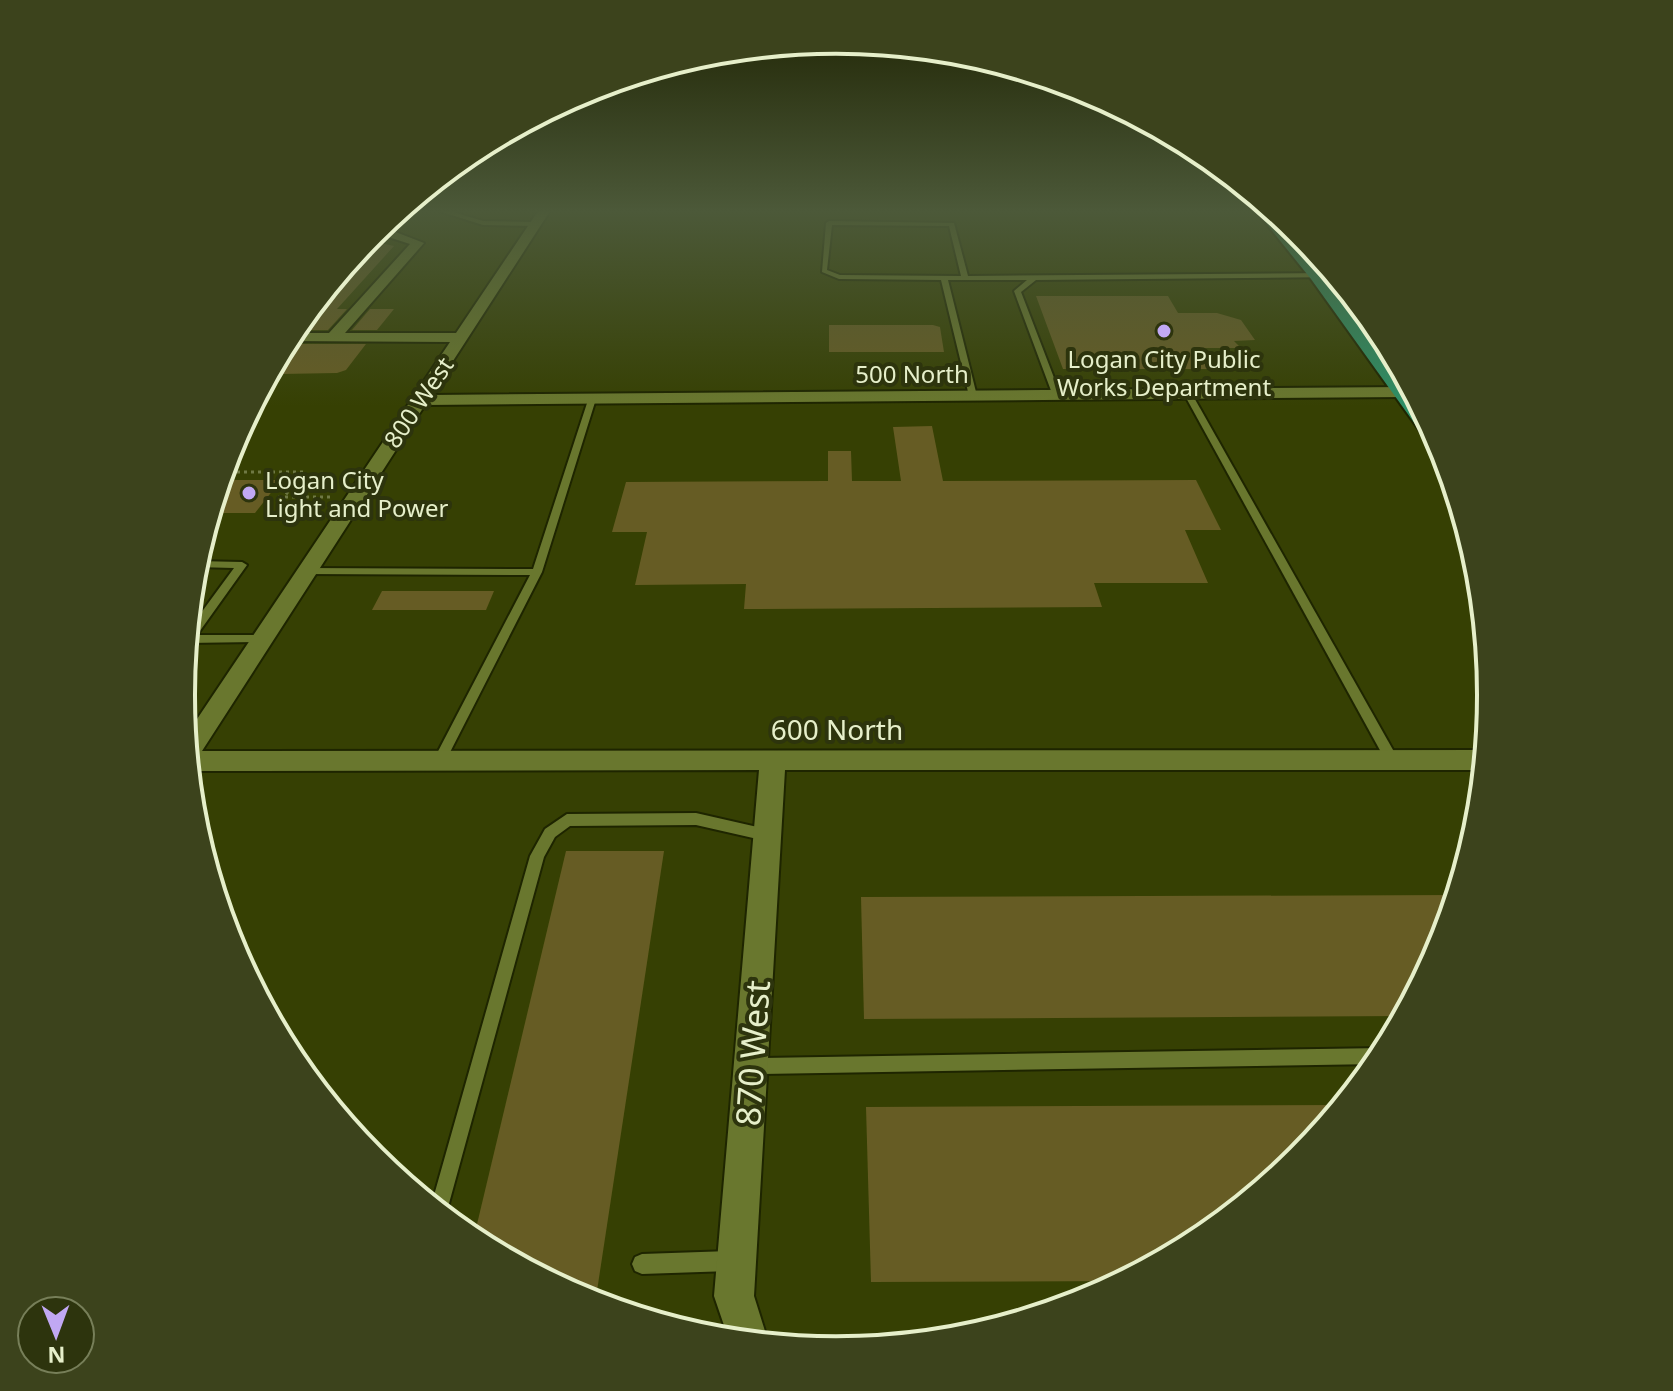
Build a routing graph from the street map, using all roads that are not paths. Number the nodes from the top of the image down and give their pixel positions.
1 (388, 276) edge
2 (502, 276) edge
3 (836, 276) edge
4 (1238, 276) edge
5 (944, 277) junction
6 (965, 277) joint
7 (1034, 278) junction
8 (304, 337) edge
9 (333, 337) junction
10 (462, 338) junction
11 (1401, 392) edge
12 (1188, 394) junction
13 (973, 396) junction
14 (1057, 396) junction
15 (592, 399) junction
16 (419, 400) junction
17 (208, 564) edge
18 (304, 571) junction
19 (537, 572) junction
20 (199, 624) edge
21 (197, 639) edge
22 (260, 639) junction
23 (196, 739) edge
24 (1392, 760) junction
25 (1475, 760) edge
26 (198, 761) edge
27 (439, 761) junction
28 (773, 761) junction
29 (766, 835) junction
30 (1367, 1056) edge
31 (751, 1066) junction
32 (442, 1200) edge
33 (737, 1261) junction
34 (642, 1264) dead end
35 (746, 1331) edge

1 - 9 street
2 - 10 street, 800 West
3 - 5 lane
4 - 7 lane
5 - 6 lane
5 - 13 lane
6 - 7 lane
7 - 14 lane
8 - 9 street
9 - 10 street
10 - 16 street, 800 West
11 - 12 street, 500 North
12 - 14 street, 500 North
12 - 24 lane
13 - 14 street, 500 North
13 - 15 street, 500 North
15 - 16 street, 500 North
15 - 19 lane
16 - 18 street, 800 West
17 - 20 lane
18 - 19 lane
18 - 22 street, 800 West
19 - 27 lane
21 - 22 lane
22 - 23 street, 800 West
24 - 25 street, 600 North
24 - 28 street, 600 North
26 - 27 street, 600 North
27 - 28 street, 600 North
28 - 29 street, 870 West
29 - 31 street, 870 West
29 - 32 lane
30 - 31 lane
31 - 33 street, 870 West
33 - 34 lane
33 - 35 street, 870 West

